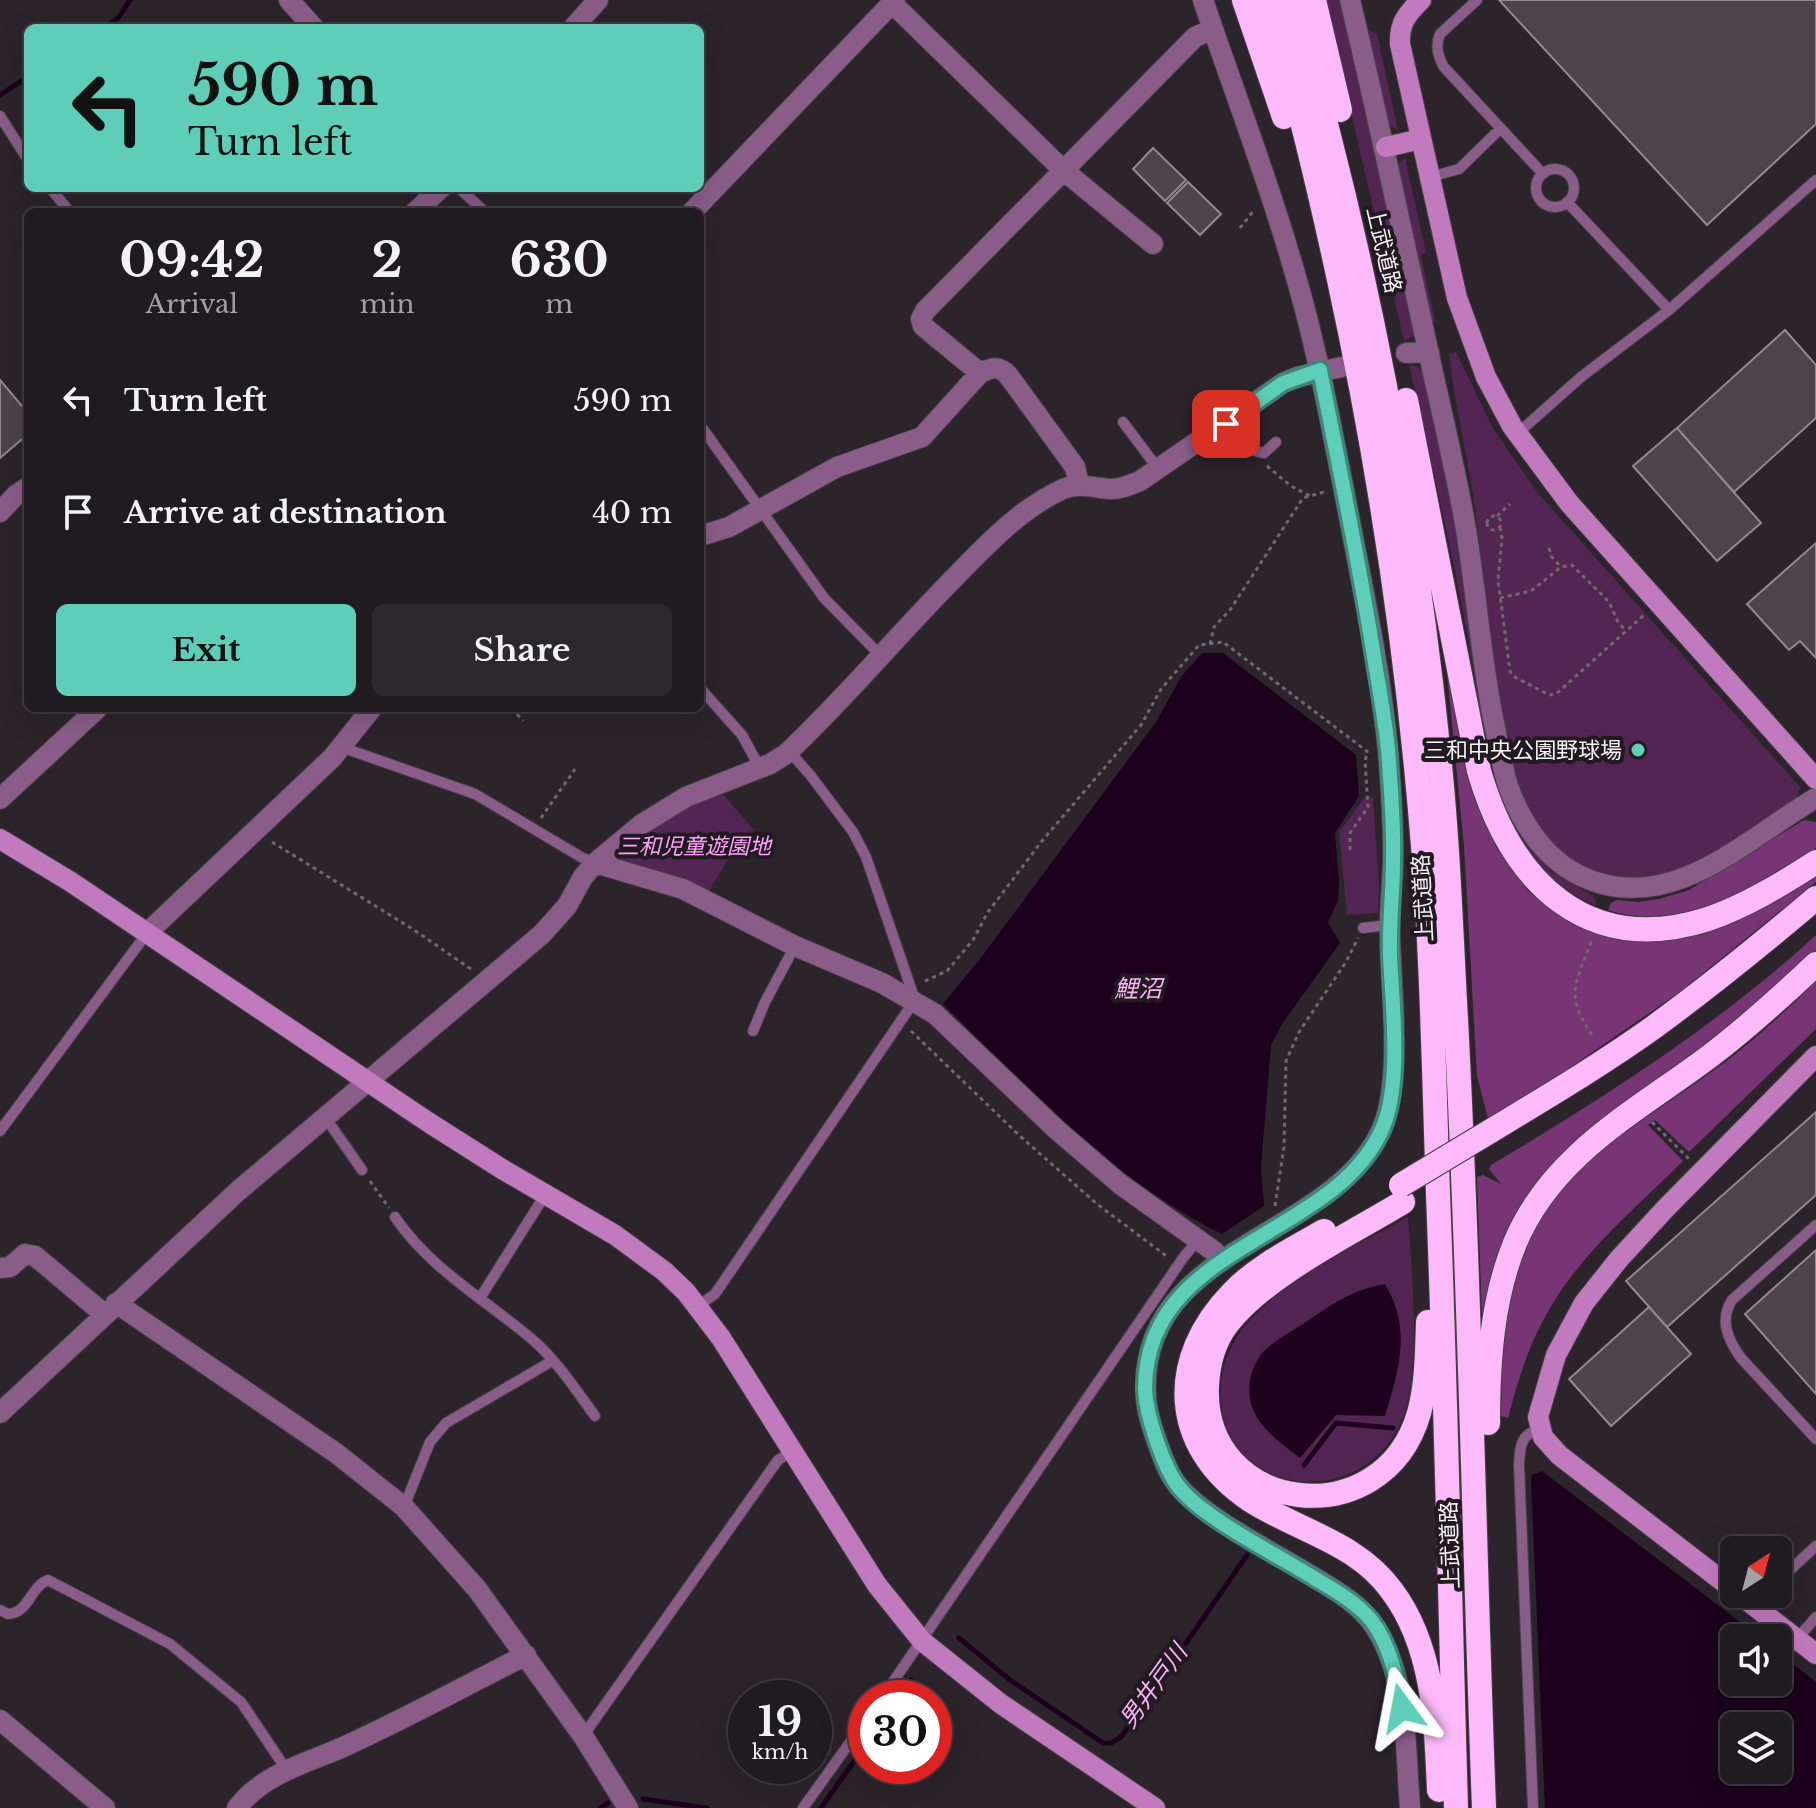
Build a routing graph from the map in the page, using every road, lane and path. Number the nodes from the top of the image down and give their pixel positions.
1 (289, 0) edge
2 (598, 0) edge
3 (1203, 0) edge
4 (1244, 0) edge
5 (1268, 0) edge
6 (1292, 0) edge
7 (1314, 0) edge
8 (1350, 0) edge
9 (1421, 0) edge
10 (1477, 0) edge
11 (892, 1) edge
12 (310, 24) edge
13 (577, 24) edge
14 (1213, 29) junction
15 (0, 116) edge
16 (1326, 117) junction
17 (1500, 129) junction
18 (1421, 139) junction
19 (1386, 147) junction
20 (24, 154) edge
21 (1063, 170) junction
22 (1543, 174) junction
23 (1430, 177) junction
24 (1816, 180) edge
25 (1360, 191) junction
26 (53, 192) edge
27 (437, 192) edge
28 (463, 192) edge
29 (1567, 202) junction
30 (67, 208) edge
31 (419, 208) edge
32 (481, 208) edge
33 (696, 208) edge
34 (1256, 208) dead end
35 (1240, 228) dead end
36 (1331, 242) junction
37 (1153, 244) dead end
38 (1364, 276) junction
39 (1669, 310) junction
40 (1429, 352) junction
41 (1406, 353) dead end
42 (1342, 367) dead end
43 (1320, 370) junction
44 (980, 373) junction
45 (1123, 422) dead end
46 (1226, 424) junction
47 (704, 430) edge
48 (1517, 434) junction
49 (1276, 442) dead end
50 (1256, 452) junction
51 (1157, 472) junction
52 (1079, 485) junction
53 (1343, 488) junction
54 (24, 490) edge
55 (1310, 496) junction
56 (1510, 504) dead end
57 (762, 507) junction
58 (0, 512) edge
59 (1497, 516) junction
60 (1500, 527) junction
61 (704, 535) edge
62 (1549, 548) dead end
63 (1561, 567) junction
64 (1500, 598) junction
65 (1649, 609) dead end
66 (1626, 631) junction
67 (1210, 644) junction
68 (880, 655) junction
69 (704, 692) edge
70 (94, 712) edge
71 (369, 712) edge
72 (515, 712) edge
73 (523, 721) dead end
74 (341, 747) junction
75 (1378, 750) junction
76 (789, 751) junction
77 (760, 768) junction
78 (575, 769) dead end
79 (1816, 779) edge
80 (1816, 798) edge
81 (0, 799) edge
82 (534, 828) junction
83 (255, 831) junction
84 (0, 839) edge
85 (1350, 850) dead end
86 (1816, 862) edge
87 (595, 863) junction
88 (1816, 898) edge
89 (1816, 918) edge
90 (1389, 925) junction
91 (1363, 928) joint
92 (147, 933) junction
93 (1593, 935) dead end
94 (795, 946) junction
95 (1816, 964) edge
96 (487, 980) junction
97 (912, 993) junction
98 (900, 1024) junction
99 (753, 1031) dead end
100 (1592, 1035) dead end
101 (1816, 1056) edge
102 (1433, 1067) junction
103 (368, 1081) junction
104 (325, 1117) junction
105 (1652, 1122) dead end
106 (0, 1131) edge
107 (1490, 1141) junction
108 (1691, 1161) dead end
109 (362, 1170) joint
110 (1402, 1193) junction
111 (545, 1195) junction
112 (395, 1217) joint
113 (1816, 1225) edge
114 (1271, 1229) junction
115 (1198, 1240) junction
116 (1222, 1261) junction
117 (1179, 1265) junction
118 (0, 1268) edge
119 (480, 1298) junction
120 (698, 1306) junction
121 (110, 1308) junction
122 (552, 1361) junction
123 (0, 1413) edge
124 (595, 1416) dead end
125 (1539, 1429) junction
126 (1816, 1439) edge
127 (791, 1452) junction
128 (404, 1507) junction
129 (1816, 1546) edge
130 (1792, 1568) edge
131 (1720, 1580) edge
132 (1479, 1605) junction
133 (1768, 1608) edge
134 (0, 1610) edge
135 (1816, 1617) edge
136 (1797, 1639) junction
137 (922, 1641) junction
138 (1816, 1654) edge
139 (526, 1655) junction
140 (895, 1680) edge
141 (0, 1720) edge
142 (583, 1736) junction
143 (848, 1745) edge
144 (286, 1769) junction
145 (105, 1808) edge
146 (237, 1808) edge
147 (628, 1808) edge
148 (803, 1808) edge
149 (1155, 1808) edge
150 (1410, 1808) edge
151 (1440, 1808) edge
152 (1456, 1808) edge
153 (1484, 1808) edge
154 (1533, 1808) edge

1 - 12 street
2 - 13 street
3 - 14 street
4 - 36 highway
5 - 36 highway, 上武道路
6 - 16 highway, 上武道路
7 - 25 highway
8 - 19 street
9 - 18 street
10 - 17 lane
11 - 21 street
11 - 33 street
14 - 21 street
14 - 43 street
15 - 20 lane
16 - 25 highway
16 - 38 highway, 上武道路
17 - 22 lane
17 - 23 lane
18 - 19 street
18 - 23 street
19 - 40 street
21 - 37 street
21 - 44 street
22 - 29 lane
22 - 29 lane
23 - 48 street
24 - 39 lane
25 - 38 highway
25 - 86 highway
26 - 30 lane
27 - 31 street
28 - 32 lane
29 - 39 lane
34 - 35 path
36 - 102 highway, 上武道路
38 - 132 highway, 上武道路
39 - 48 lane
40 - 41 street
40 - 80 street
42 - 43 street
43 - 46 street
43 - 53 street
44 - 52 street
44 - 57 street
45 - 51 lane
46 - 50 lane
46 - 51 street
47 - 57 lane
48 - 79 street
49 - 50 lane
50 - 55 path
51 - 52 street
52 - 68 street
53 - 55 path
53 - 75 street
54 - 58 street
55 - 67 path
56 - 59 path
57 - 61 street
57 - 68 lane
59 - 60 path
59 - 60 path
60 - 64 path
62 - 63 path
63 - 64 path
63 - 66 path
64 - 66 path
65 - 66 path
67 - 75 path
67 - 97 path
68 - 76 street
69 - 77 lane
70 - 81 street
71 - 74 street
72 - 73 path
74 - 82 lane
74 - 83 street
75 - 85 path
75 - 90 street
76 - 77 street
76 - 97 lane
77 - 87 street
78 - 82 path
82 - 87 lane
83 - 92 street
83 - 96 path
84 - 92 street
87 - 94 street
87 - 96 street
88 - 107 highway
89 - 107 highway
90 - 91 lane
90 - 114 street
91 - 114 path
92 - 103 street
92 - 106 lane
93 - 100 path
94 - 97 street
94 - 99 lane
95 - 132 highway
96 - 103 street
97 - 98 lane
97 - 115 street
98 - 117 path
98 - 120 lane
101 - 125 street
102 - 110 highway
102 - 152 highway, 上武道路
103 - 104 street
103 - 111 street
104 - 109 lane
104 - 121 street
105 - 108 path
107 - 110 highway, bridge
109 - 112 path
110 - 151 highway
111 - 119 lane
111 - 120 street
112 - 119 lane
113 - 126 lane
114 - 116 street
115 - 116 street
115 - 117 lane
116 - 150 street
117 - 137 lane
118 - 121 street
119 - 122 lane
120 - 127 street
121 - 123 street
121 - 128 street
122 - 124 lane
122 - 128 lane
125 - 131 street
125 - 154 lane
127 - 137 street
127 - 142 lane
128 - 139 street
129 - 130 lane
132 - 153 highway, 上武道路
133 - 136 street
134 - 144 lane
135 - 136 lane
136 - 138 street
137 - 140 lane
137 - 149 street
139 - 142 street
139 - 144 street
141 - 145 street
142 - 147 street
143 - 148 lane
144 - 146 street

